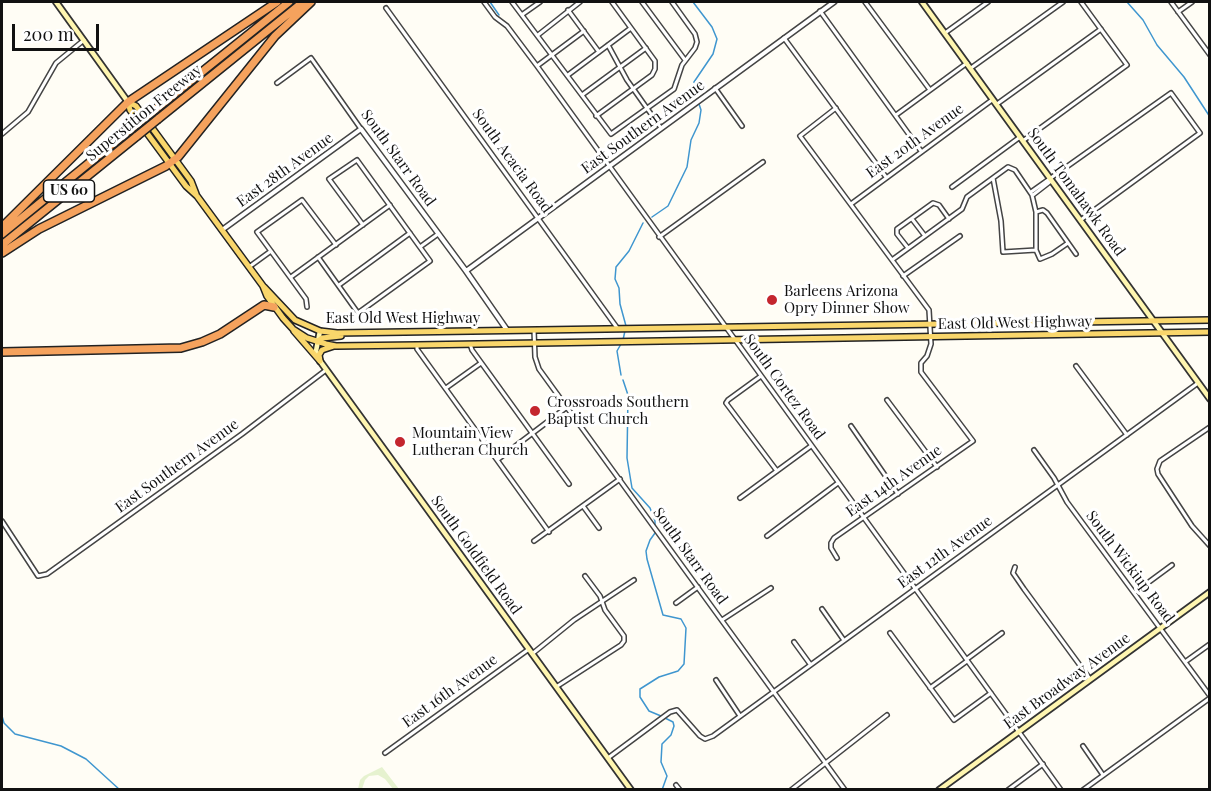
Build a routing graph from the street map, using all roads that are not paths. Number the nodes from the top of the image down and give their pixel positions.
1 (56, 2) edge
2 (277, 2) edge
3 (288, 2) edge
4 (303, 2) edge
5 (310, 2) edge
6 (484, 2) edge
7 (512, 2) edge
8 (540, 2) edge
9 (580, 2) edge
10 (612, 2) edge
11 (642, 2) edge
12 (672, 2) edge
13 (834, 2) edge
14 (865, 2) edge
15 (922, 2) edge
16 (988, 2) edge
17 (1063, 2) edge
18 (1081, 2) edge
19 (1171, 2) edge
20 (1192, 2) edge
21 (386, 8) dead end
22 (568, 10) junction
23 (820, 11) junction
24 (1178, 12) junction
25 (523, 14) junction
26 (631, 28) junction
27 (1101, 29) junction
28 (584, 32) junction
29 (945, 33) junction
30 (538, 36) junction
31 (784, 38) junction
32 (84, 40) junction
33 (608, 45) junction
34 (646, 48) junction
35 (599, 52) junction
36 (552, 55) junction
37 (1209, 55) edge
38 (685, 60) junction
39 (968, 63) junction
40 (537, 66) junction
41 (620, 67) junction
42 (971, 68) junction
43 (567, 75) junction
44 (277, 83) dead end
45 (715, 88) junction
46 (633, 89) junction
47 (930, 90) junction
48 (582, 95) junction
49 (996, 101) junction
50 (128, 102) junction
51 (836, 108) junction
52 (648, 109) junction
53 (896, 115) junction
54 (596, 116) junction
55 (742, 126) dead end
56 (662, 128) junction
57 (361, 129) junction
58 (2, 134) edge
59 (1022, 138) junction
60 (922, 151) junction
61 (172, 162) junction
62 (763, 162) dead end
63 (609, 166) junction
64 (886, 177) junction
65 (993, 178) junction
66 (1052, 179) junction
67 (952, 187) dead end
68 (1032, 194) junction
69 (851, 204) junction
70 (390, 205) junction
71 (1036, 212) junction
72 (539, 218) junction
73 (912, 219) junction
74 (949, 219) junction
75 (1082, 219) junction
76 (363, 225) junction
77 (2, 227) edge
78 (222, 230) junction
79 (410, 233) junction
80 (438, 233) junction
81 (2, 234) edge
82 (925, 236) junction
83 (960, 236) dead end
84 (659, 237) junction
85 (1068, 243) junction
86 (336, 245) junction
87 (2, 246) edge
88 (420, 247) junction
89 (908, 248) junction
90 (1036, 250) junction
91 (271, 251) junction
92 (2, 253) edge
93 (1076, 254) dead end
94 (318, 257) junction
95 (892, 260) junction
96 (249, 267) junction
97 (466, 271) junction
98 (903, 276) junction
99 (291, 277) junction
100 (263, 286) junction
101 (338, 286) junction
102 (274, 307) junction
103 (307, 307) dead end
104 (1153, 320) junction
105 (1209, 320) edge
106 (287, 323) junction
107 (930, 324) junction
108 (726, 327) junction
109 (623, 329) junction
110 (507, 330) junction
111 (534, 330) junction
112 (320, 331) junction
113 (1209, 332) edge
114 (362, 333) junction
115 (1161, 333) junction
116 (930, 337) junction
117 (735, 340) junction
118 (317, 342) junction
119 (534, 343) junction
120 (471, 344) junction
121 (417, 345) junction
122 (336, 346) junction
123 (2, 352) edge
124 (320, 362) junction
125 (481, 363) junction
126 (1076, 366) dead end
127 (326, 370) junction
128 (761, 376) junction
129 (1198, 383) junction
130 (446, 389) junction
131 (1209, 399) edge
132 (886, 400) dead end
133 (567, 407) junction
134 (851, 426) dead end
135 (1209, 427) edge
136 (533, 434) junction
137 (1126, 435) junction
138 (812, 446) junction
139 (1034, 450) dead end
140 (497, 460) junction
141 (937, 467) junction
142 (777, 471) junction
143 (620, 479) junction
144 (838, 483) junction
145 (569, 484) dead end
146 (1058, 485) junction
147 (898, 494) junction
148 (740, 498) dead end
149 (583, 506) junction
150 (864, 518) junction
151 (2, 521) edge
152 (598, 528) dead end
153 (549, 532) junction
154 (767, 536) dead end
155 (534, 541) dead end
156 (1209, 546) edge
157 (837, 558) dead end
158 (1172, 565) dead end
159 (1015, 567) dead end
160 (585, 576) dead end
161 (634, 580) dead end
162 (698, 587) junction
163 (771, 588) dead end
164 (915, 589) junction
165 (1209, 592) edge
166 (1134, 593) junction
167 (602, 602) junction
168 (675, 603) dead end
169 (822, 609) dead end
170 (722, 620) junction
171 (1160, 628) junction
172 (890, 633) dead end
173 (1002, 633) dead end
174 (844, 640) junction
175 (794, 642) dead end
176 (1209, 644) edge
177 (531, 652) junction
178 (967, 660) junction
179 (1185, 662) junction
180 (810, 664) junction
181 (1090, 679) junction
182 (716, 681) dead end
183 (556, 687) junction
184 (930, 688) junction
185 (773, 691) junction
186 (991, 693) junction
187 (1209, 697) edge
188 (887, 715) dead end
189 (740, 716) junction
190 (1019, 731) junction
191 (1083, 746) dead end
192 (385, 753) dead end
193 (608, 758) junction
194 (825, 762) junction
195 (1043, 764) junction
196 (1103, 775) junction
197 (676, 784) dead end
198 (631, 789) edge
199 (680, 789) edge
200 (791, 789) edge
201 (845, 789) edge
202 (939, 789) edge
203 (1008, 789) edge
204 (1061, 789) edge
205 (1083, 789) edge

1 - 32 main road
2 - 50 highway
3 - 81 highway, Superstition Freeway / US 60, bridge
4 - 87 highway, Superstition Freeway / US 60, bridge
5 - 61 highway
6 - 40 street, South Cortez Road
7 - 25 street
8 - 25 street
9 - 22 street
10 - 26 street
11 - 38 street
12 - 38 street
13 - 23 street, East Southern Avenue
14 - 47 street
15 - 29 main road, South Tomahawk Road
16 - 29 street
17 - 42 street
18 - 27 street
19 - 24 street
20 - 24 street
21 - 72 street, South Acacia Road
22 - 28 street
22 - 30 street
23 - 31 street, East Southern Avenue
23 - 53 street
24 - 37 street
25 - 30 street
26 - 33 street
26 - 34 street
27 - 49 street, East 20th Avenue
27 - 59 street
28 - 35 street
28 - 36 street
29 - 39 main road, South Tomahawk Road
30 - 36 street
31 - 45 street, East Southern Avenue
31 - 51 street
32 - 50 main road
32 - 58 street
33 - 35 street
33 - 41 street
34 - 41 street
34 - 46 street
35 - 43 street
36 - 40 street
36 - 43 street
38 - 52 street
39 - 42 main road, South Tomahawk Road
39 - 47 street
40 - 63 street, South Cortez Road
41 - 46 street
41 - 48 street
42 - 49 main road, South Tomahawk Road
43 - 48 street
44 - 57 street, South Starr Road
45 - 55 street
45 - 56 street, East Southern Avenue
46 - 52 street
46 - 54 street
47 - 53 street
48 - 54 street
49 - 59 main road, South Tomahawk Road
49 - 60 street, East 20th Avenue
50 - 61 main road
50 - 77 highway
51 - 64 street
51 - 69 street
52 - 54 street
52 - 56 street
53 - 60 street
56 - 63 street, East Southern Avenue
57 - 78 street, East 28th Avenue
57 - 80 street, South Starr Road
59 - 66 main road, South Tomahawk Road
59 - 67 street
60 - 64 street, East 20th Avenue
61 - 78 main road
61 - 92 highway
62 - 84 street
63 - 72 street, East Southern Avenue
63 - 84 street, South Cortez Road
64 - 69 street, East 20th Avenue
65 - 68 street
65 - 74 street
65 - 90 street
66 - 68 street
66 - 75 main road, South Tomahawk Road
66 - 75 street
68 - 71 street
69 - 95 street
70 - 76 street
70 - 76 street
70 - 79 street
71 - 85 street
71 - 90 street
72 - 97 street, East Southern Avenue
72 - 109 street, South Acacia Road
73 - 74 street
73 - 82 street
73 - 89 street
74 - 82 street
75 - 104 main road, South Tomahawk Road
76 - 86 street
78 - 96 main road
79 - 88 street
79 - 101 street
80 - 88 street
80 - 97 street, South Starr Road
82 - 89 street
83 - 98 street
84 - 108 street, South Cortez Road
85 - 90 street
85 - 93 street
86 - 91 street
86 - 94 street
88 - 101 street
89 - 95 street
91 - 96 street
91 - 99 street
94 - 99 street
94 - 101 street
95 - 98 street
96 - 100 main road
97 - 110 street, South Starr Road
98 - 107 street
99 - 103 street
100 - 102 main road, East Old West Highway
100 - 112 main road, East Old West Highway
102 - 106 main road, East Old West Highway
102 - 123 highway
104 - 105 main road, East Old West Highway
104 - 107 main road, East Old West Highway
104 - 115 main road, South Tomahawk Road
106 - 118 main road, East Old West Highway
106 - 124 main road
107 - 108 main road, East Old West Highway
107 - 116 street
108 - 109 main road, East Old West Highway
108 - 117 street, South Cortez Road
109 - 111 main road, East Old West Highway
110 - 111 main road, East Old West Highway
110 - 114 main road, East Old West Highway
111 - 119 street, South Starr Road
112 - 114 main road, East Old West Highway
112 - 118 main road, South Goldfield Road
113 - 115 main road, East Old West Highway
114 - 118 main road
115 - 116 main road, East Old West Highway
115 - 129 main road, South Tomahawk Road
116 - 117 main road, East Old West Highway
116 - 141 street, East 14th Avenue
117 - 119 main road, East Old West Highway
117 - 128 street, South Cortez Road
118 - 122 main road, East Old West Highway
118 - 124 main road, South Goldfield Road
119 - 120 main road, East Old West Highway
119 - 133 street, South Starr Road
120 - 121 main road, East Old West Highway
120 - 125 street
121 - 122 main road, East Old West Highway
121 - 130 street
122 - 124 main road
124 - 127 main road, South Goldfield Road
125 - 130 street
125 - 136 street
126 - 137 street
127 - 151 street, East Southern Avenue
127 - 177 main road, South Goldfield Road
128 - 138 street, South Cortez Road
128 - 142 street
129 - 131 main road, South Tomahawk Road
129 - 137 street, East 12th Avenue
130 - 140 street
132 - 141 street
133 - 136 street
133 - 143 street, South Starr Road
134 - 147 street
135 - 156 street
136 - 140 street
136 - 145 street
137 - 146 street, East 12th Avenue
138 - 142 street
138 - 144 street, South Cortez Road
139 - 146 street, South Wickiup Road
140 - 153 street
141 - 147 street, East 14th Avenue
142 - 148 street
143 - 149 street
143 - 162 street, South Starr Road
144 - 150 street, South Cortez Road
144 - 154 street
146 - 164 street, East 12th Avenue
146 - 166 street, South Wickiup Road
147 - 150 street, East 14th Avenue
149 - 152 street
149 - 153 street
150 - 157 street, East 14th Avenue
150 - 164 street, South Cortez Road
153 - 155 street
158 - 166 street
159 - 181 street
160 - 167 street
161 - 167 street, East 16th Avenue
162 - 168 street
162 - 170 street, South Starr Road
163 - 170 street
164 - 174 street, East 12th Avenue
164 - 178 street, South Cortez Road
165 - 171 main road, East Broadway Avenue
166 - 171 street, South Wickiup Road
167 - 177 street, East 16th Avenue
167 - 183 street
169 - 174 street
170 - 185 street, South Starr Road
171 - 179 street, South Wickiup Road
171 - 181 main road, East Broadway Avenue
172 - 184 street
173 - 178 street
174 - 180 street, East 12th Avenue
175 - 180 street
176 - 179 street
177 - 183 main road, South Goldfield Road
177 - 192 street, East 16th Avenue
178 - 184 street
178 - 186 street, South Cortez Road
179 - 187 street, South Wickiup Road
180 - 185 street, East 12th Avenue
181 - 190 main road, East Broadway Avenue
182 - 189 street
183 - 193 main road, South Goldfield Road
184 - 186 street
185 - 189 street, East 12th Avenue
185 - 194 street, South Starr Road
186 - 190 street, South Cortez Road
187 - 196 street
188 - 194 street
189 - 193 street, East 12th Avenue
190 - 195 street, South Cortez Road
190 - 202 main road, East Broadway Avenue
191 - 196 street
193 - 198 main road, South Goldfield Road
194 - 200 street
194 - 201 street, South Starr Road
195 - 203 street
195 - 204 street, South Cortez Road
196 - 205 street
197 - 199 street

